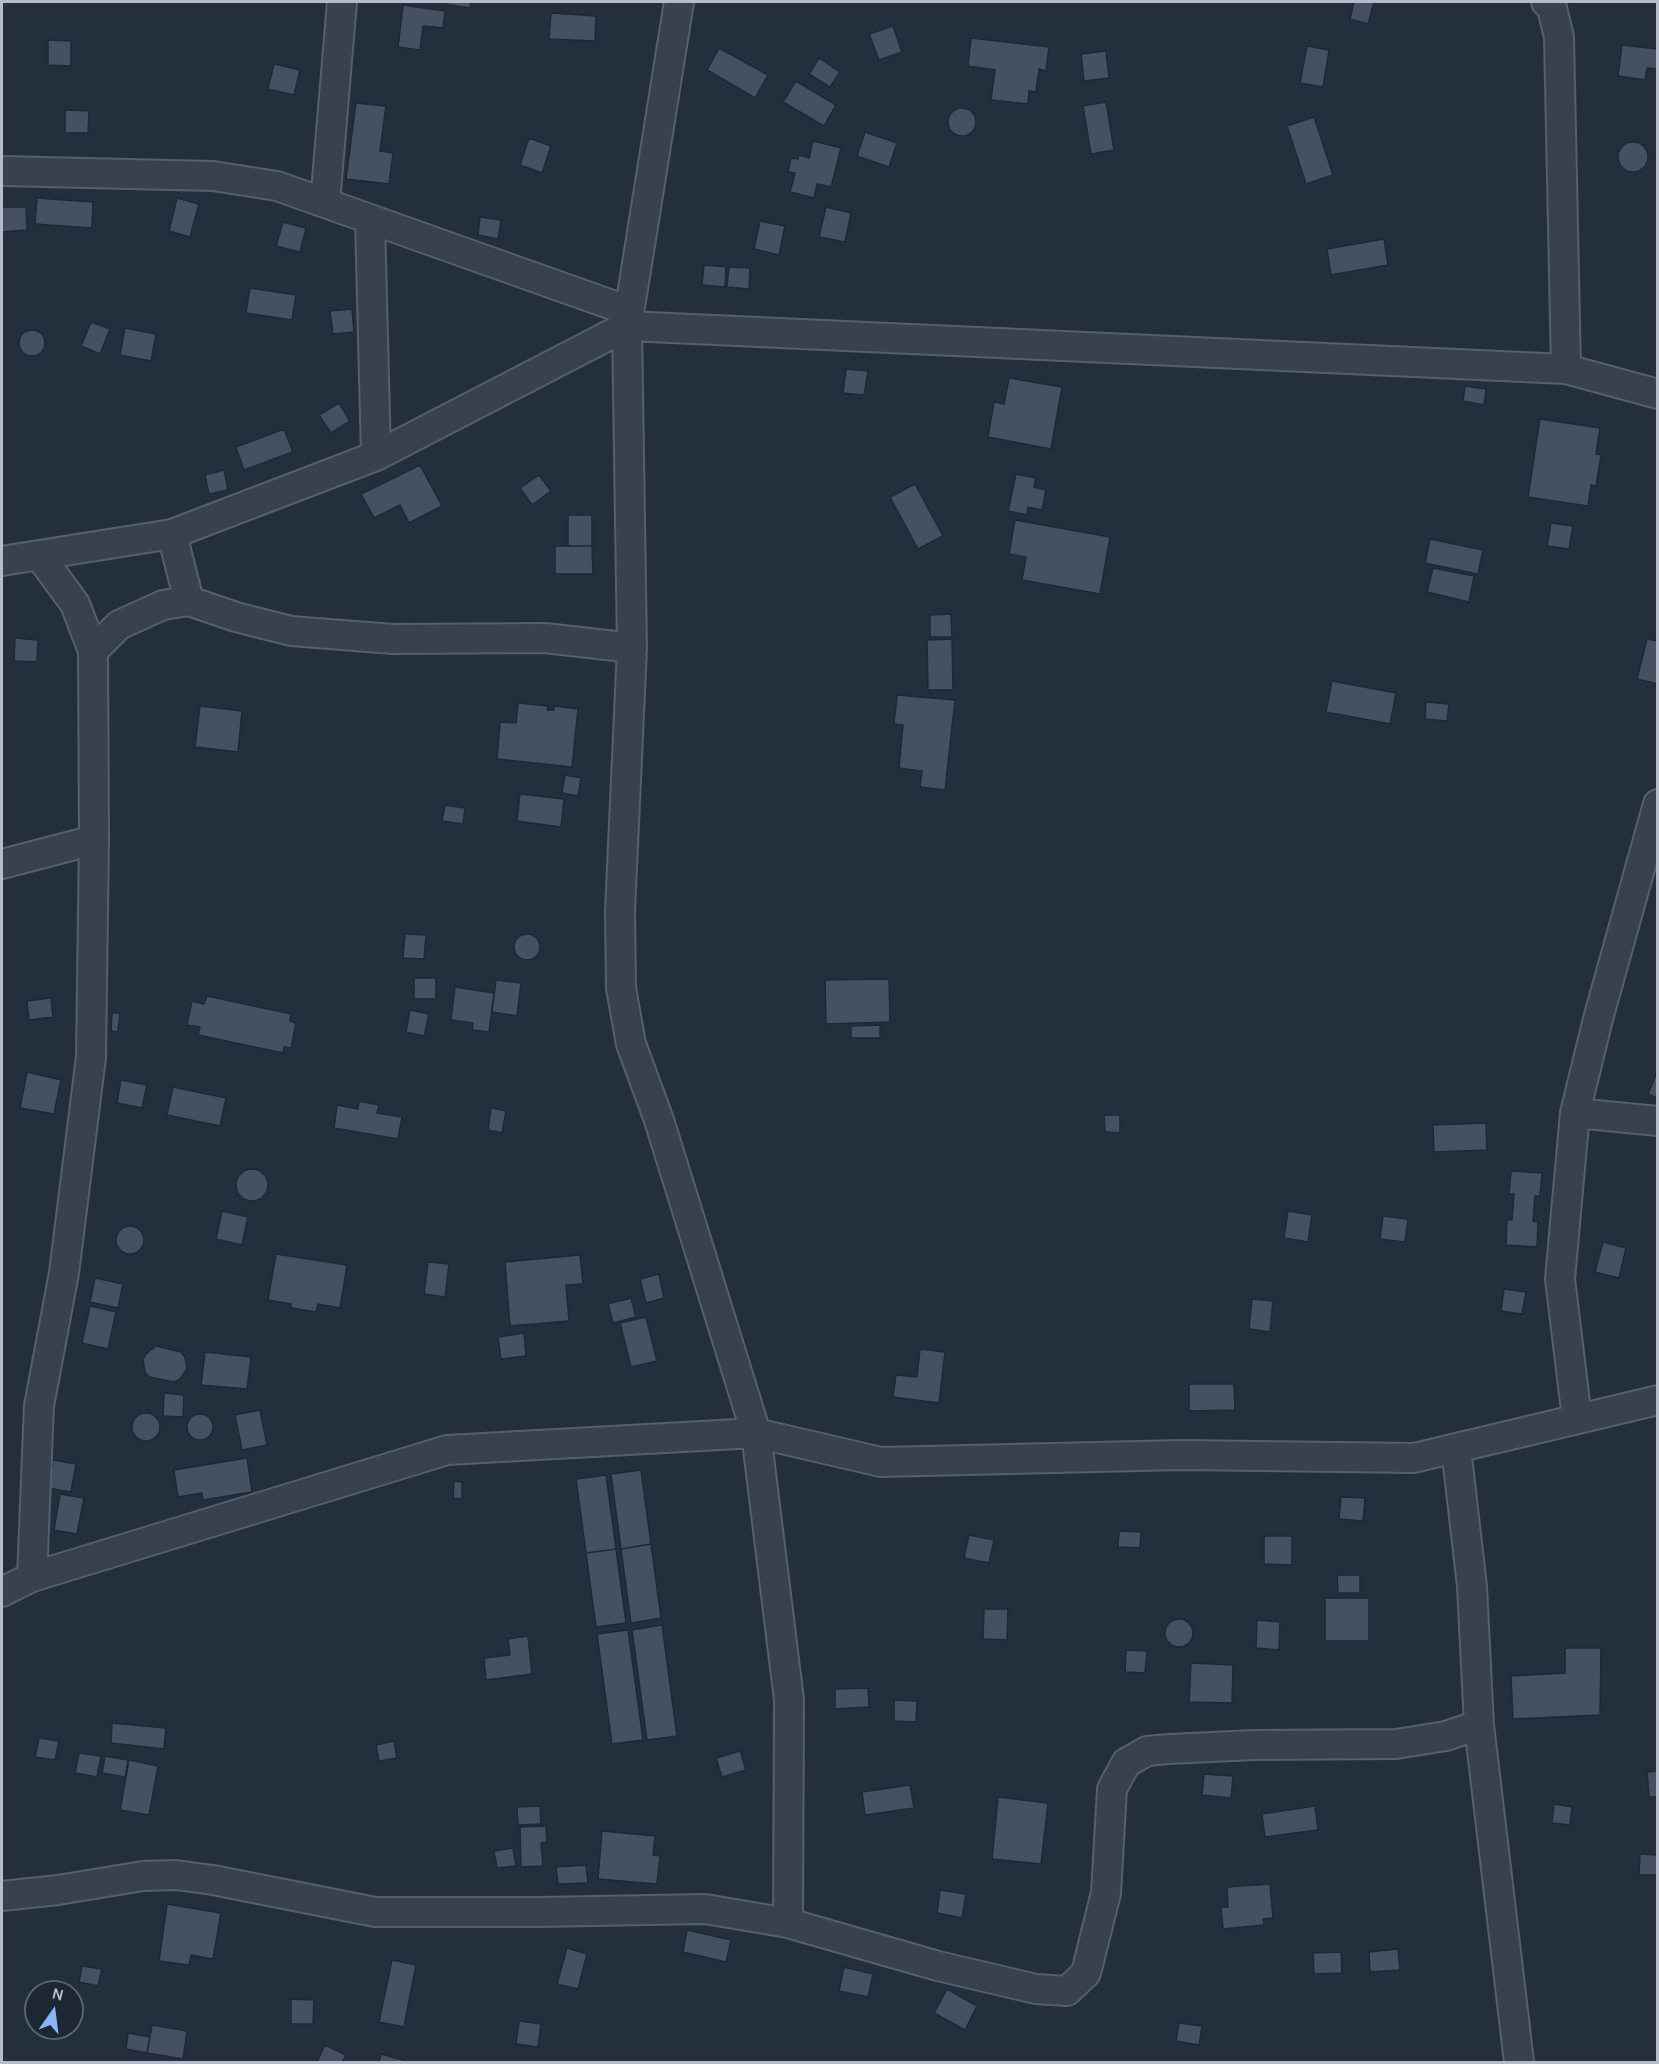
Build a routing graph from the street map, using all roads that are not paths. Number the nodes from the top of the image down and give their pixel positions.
1 (342, 2) edge
2 (679, 2) edge
3 (1546, 2) edge
4 (2, 171) edge
5 (324, 203) junction
6 (370, 220) junction
7 (628, 319) junction
8 (1566, 369) junction
9 (1658, 394) edge
10 (376, 456) junction
11 (172, 534) junction
12 (39, 555) junction
13 (2, 561) edge
14 (189, 601) junction
15 (632, 648) junction
16 (93, 651) junction
17 (1658, 804) edge
18 (94, 840) junction
19 (2, 864) edge
20 (1575, 1113) junction
21 (1658, 1121) edge
22 (1658, 1400) edge
23 (1577, 1419) junction
24 (756, 1433) junction
25 (1456, 1448) junction
26 (32, 1577) junction
27 (2, 1592) edge
28 (1479, 1725) junction
29 (2, 1896) edge
30 (788, 1923) junction
31 (1519, 2062) edge

1 - 5 street
2 - 7 street
3 - 8 street
4 - 5 street
5 - 6 street
6 - 7 street
6 - 10 street
7 - 8 street
7 - 10 street
7 - 15 street
8 - 9 street
10 - 11 street
11 - 12 street
11 - 14 street
12 - 13 street
12 - 16 street
14 - 15 street
14 - 16 street
15 - 24 street
16 - 18 street
17 - 20 street
18 - 19 street
18 - 26 street
20 - 21 street
20 - 23 street
22 - 23 street
23 - 25 street
24 - 25 street
24 - 26 street
24 - 30 street
25 - 28 street
26 - 27 street
28 - 30 street
28 - 31 street
29 - 30 street

